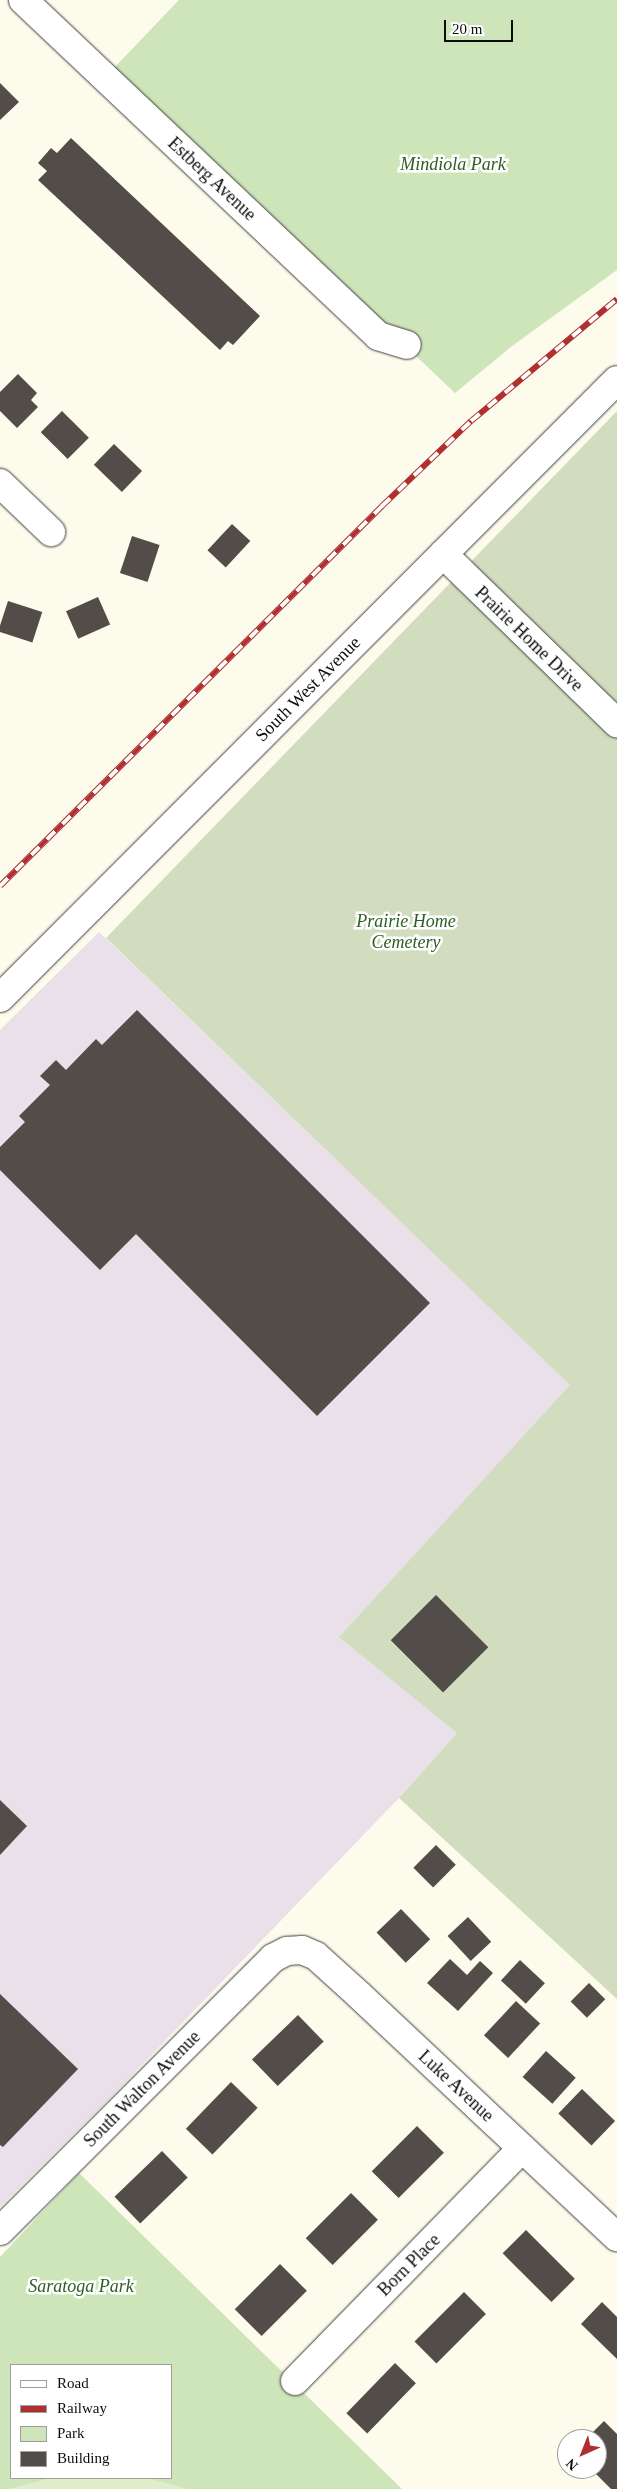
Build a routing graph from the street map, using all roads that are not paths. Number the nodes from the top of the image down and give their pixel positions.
1 (23, 0) edge
2 (407, 345) dead end
3 (617, 380) edge
4 (0, 483) edge
5 (51, 532) dead end
6 (443, 554) junction
7 (617, 723) edge
8 (0, 998) edge
9 (287, 1951) joint
10 (522, 2148) junction
11 (0, 2232) edge
12 (617, 2237) edge
13 (295, 2381) dead end

1 - 2 street, Estberg Avenue
3 - 6 street, South West Avenue
4 - 5 street
6 - 7 street, Prairie Home Drive
6 - 8 street, South West Avenue
9 - 10 street, Luke Avenue
9 - 11 street, South Walton Avenue
10 - 12 street, Luke Avenue
10 - 13 street, Born Place

